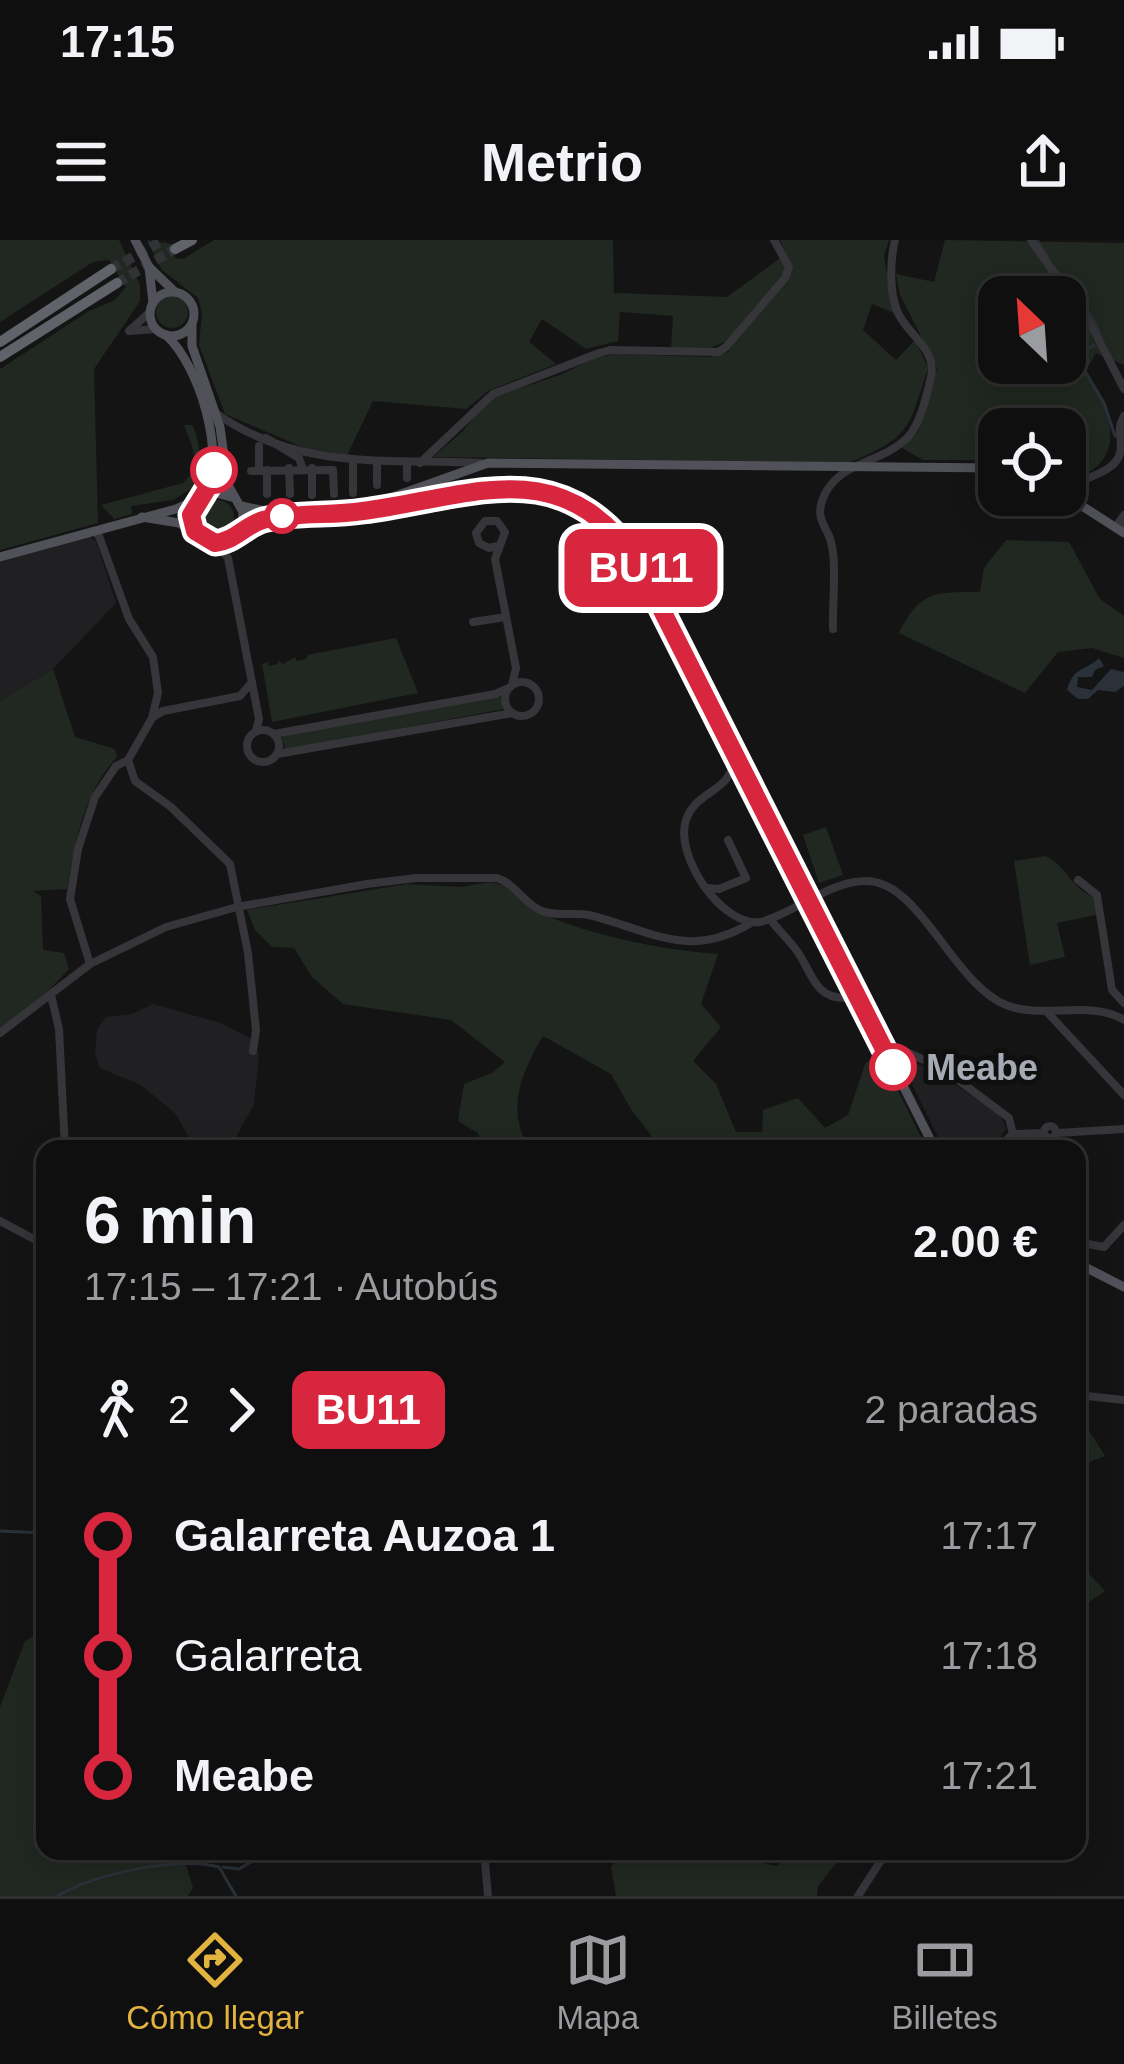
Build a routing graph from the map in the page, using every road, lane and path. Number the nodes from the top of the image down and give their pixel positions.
1 (135, 240) edge
2 (192, 240) edge
3 (774, 240) edge
4 (895, 240) edge
5 (1031, 240) edge
6 (175, 249) dead end
7 (148, 267) junction
8 (111, 269) tunnel mouth
9 (117, 283) tunnel mouth
10 (177, 293) junction
11 (152, 308) junction
12 (192, 324) junction
13 (161, 332) junction
14 (0, 342) edge
15 (0, 357) edge
16 (1124, 389) edge
17 (216, 413) junction
18 (1124, 416) edge
19 (237, 427) junction
20 (266, 437) junction
21 (222, 442) junction
22 (259, 446) dead end
23 (353, 462) junction
24 (377, 462) junction
25 (407, 462) junction
26 (420, 463) junction
27 (488, 464) junction
28 (289, 468) junction
29 (307, 468) junction
30 (978, 468) edge
31 (259, 470) junction
32 (844, 470) junction
33 (407, 478) dead end
34 (1086, 478) edge
35 (376, 485) dead end
36 (267, 494) dead end
37 (290, 494) dead end
38 (334, 494) dead end
39 (353, 494) dead end
40 (312, 495) dead end
41 (201, 498) junction
42 (238, 502) junction
43 (1086, 507) edge
44 (285, 515) junction
45 (329, 515) junction
46 (1124, 515) edge
47 (142, 517) junction
48 (1124, 529) edge
49 (93, 531) junction
50 (195, 531) junction
51 (240, 531) junction
52 (215, 543) junction
53 (486, 547) junction
54 (498, 547) junction
55 (0, 557) edge
56 (228, 558) junction
57 (495, 559) junction
58 (506, 617) junction
59 (473, 622) dead end
60 (833, 629) dead end
61 (517, 672) junction
62 (252, 682) junction
63 (526, 683) junction
64 (511, 686) junction
65 (240, 696) junction
66 (157, 706) junction
67 (512, 713) junction
68 (258, 715) junction
69 (265, 732) junction
70 (278, 754) junction
71 (734, 754) junction
72 (128, 760) junction
73 (727, 782) junction
74 (748, 782) junction
75 (728, 841) dead end
76 (1078, 880) dead end
77 (727, 886) junction
78 (707, 888) junction
79 (237, 907) junction
80 (721, 908) junction
81 (770, 919) junction
82 (751, 923) junction
83 (90, 964) junction
84 (51, 995) junction
85 (845, 998) dead end
86 (1124, 1003) edge
87 (1047, 1012) junction
88 (1124, 1020) edge
89 (0, 1033) edge
90 (879, 1039) junction
91 (253, 1051) dead end
92 (1124, 1095) edge
93 (1124, 1129) edge
94 (1010, 1137) junction
95 (65, 1140) edge
96 (930, 1140) edge
97 (1007, 1140) edge
98 (1011, 1140) edge
99 (0, 1221) edge
100 (1124, 1225) edge
101 (36, 1240) edge
102 (1086, 1244) edge
103 (1086, 1267) edge
104 (1124, 1287) edge
105 (1086, 1396) edge
106 (1124, 1400) edge
107 (485, 1860) edge
108 (880, 1860) edge
109 (488, 1896) edge
110 (858, 1896) edge

1 - 7 main road
2 - 6 highway
3 - 26 street
4 - 32 street
5 - 16 street
7 - 10 main road
7 - 11 main road
8 - 14 highway
9 - 15 highway
10 - 11 main road
10 - 12 main road
11 - 13 main road
11 - 13 street
12 - 13 main road
12 - 17 main road
13 - 41 main road
17 - 19 street
17 - 21 main road
18 - 34 street
19 - 20 street
19 - 21 street
20 - 23 street
20 - 29 street
21 - 42 main road
22 - 31 street
23 - 24 street
23 - 39 street
24 - 25 street
24 - 35 street
25 - 26 street
25 - 33 street
26 - 27 street
27 - 32 main road
27 - 45 main road
28 - 29 street
28 - 31 street
28 - 37 street
29 - 38 street
29 - 40 street
30 - 32 main road
31 - 36 street
32 - 60 street
41 - 42 main road
41 - 47 main road
41 - 50 main road
42 - 44 main road
42 - 51 main road
43 - 48 main road
44 - 45 main road
44 - 51 main road
45 - 71 main road
46 - 48 street
47 - 49 main road
47 - 50 main road
49 - 55 main road
49 - 66 street
50 - 52 main road
51 - 52 main road
51 - 56 street
52 - 56 street
53 - 54 street
53 - 54 street
53 - 57 street
54 - 57 street
56 - 62 street
57 - 58 street
58 - 59 street
58 - 61 street
61 - 63 street
61 - 64 street
62 - 65 street
62 - 68 street
63 - 64 street
63 - 67 street
64 - 67 street
64 - 69 street
65 - 66 street
65 - 68 street
66 - 72 street
67 - 70 street
68 - 69 street
69 - 70 street
69 - 70 street
71 - 73 street
71 - 74 main road
72 - 79 street
72 - 83 street
73 - 74 street
73 - 78 street
74 - 90 main road, bridge
75 - 77 street
76 - 86 street
77 - 78 street
77 - 80 street
78 - 80 street
79 - 82 street
79 - 83 street
79 - 91 street
80 - 82 street
81 - 82 street
81 - 85 street
81 - 87 street
83 - 84 street
84 - 89 street
84 - 95 street
87 - 88 street
87 - 92 street
90 - 94 street
90 - 96 main road
93 - 94 street
94 - 97 street
94 - 98 street
99 - 101 street
100 - 102 street
103 - 104 main road
105 - 106 street
107 - 109 street
108 - 110 street

